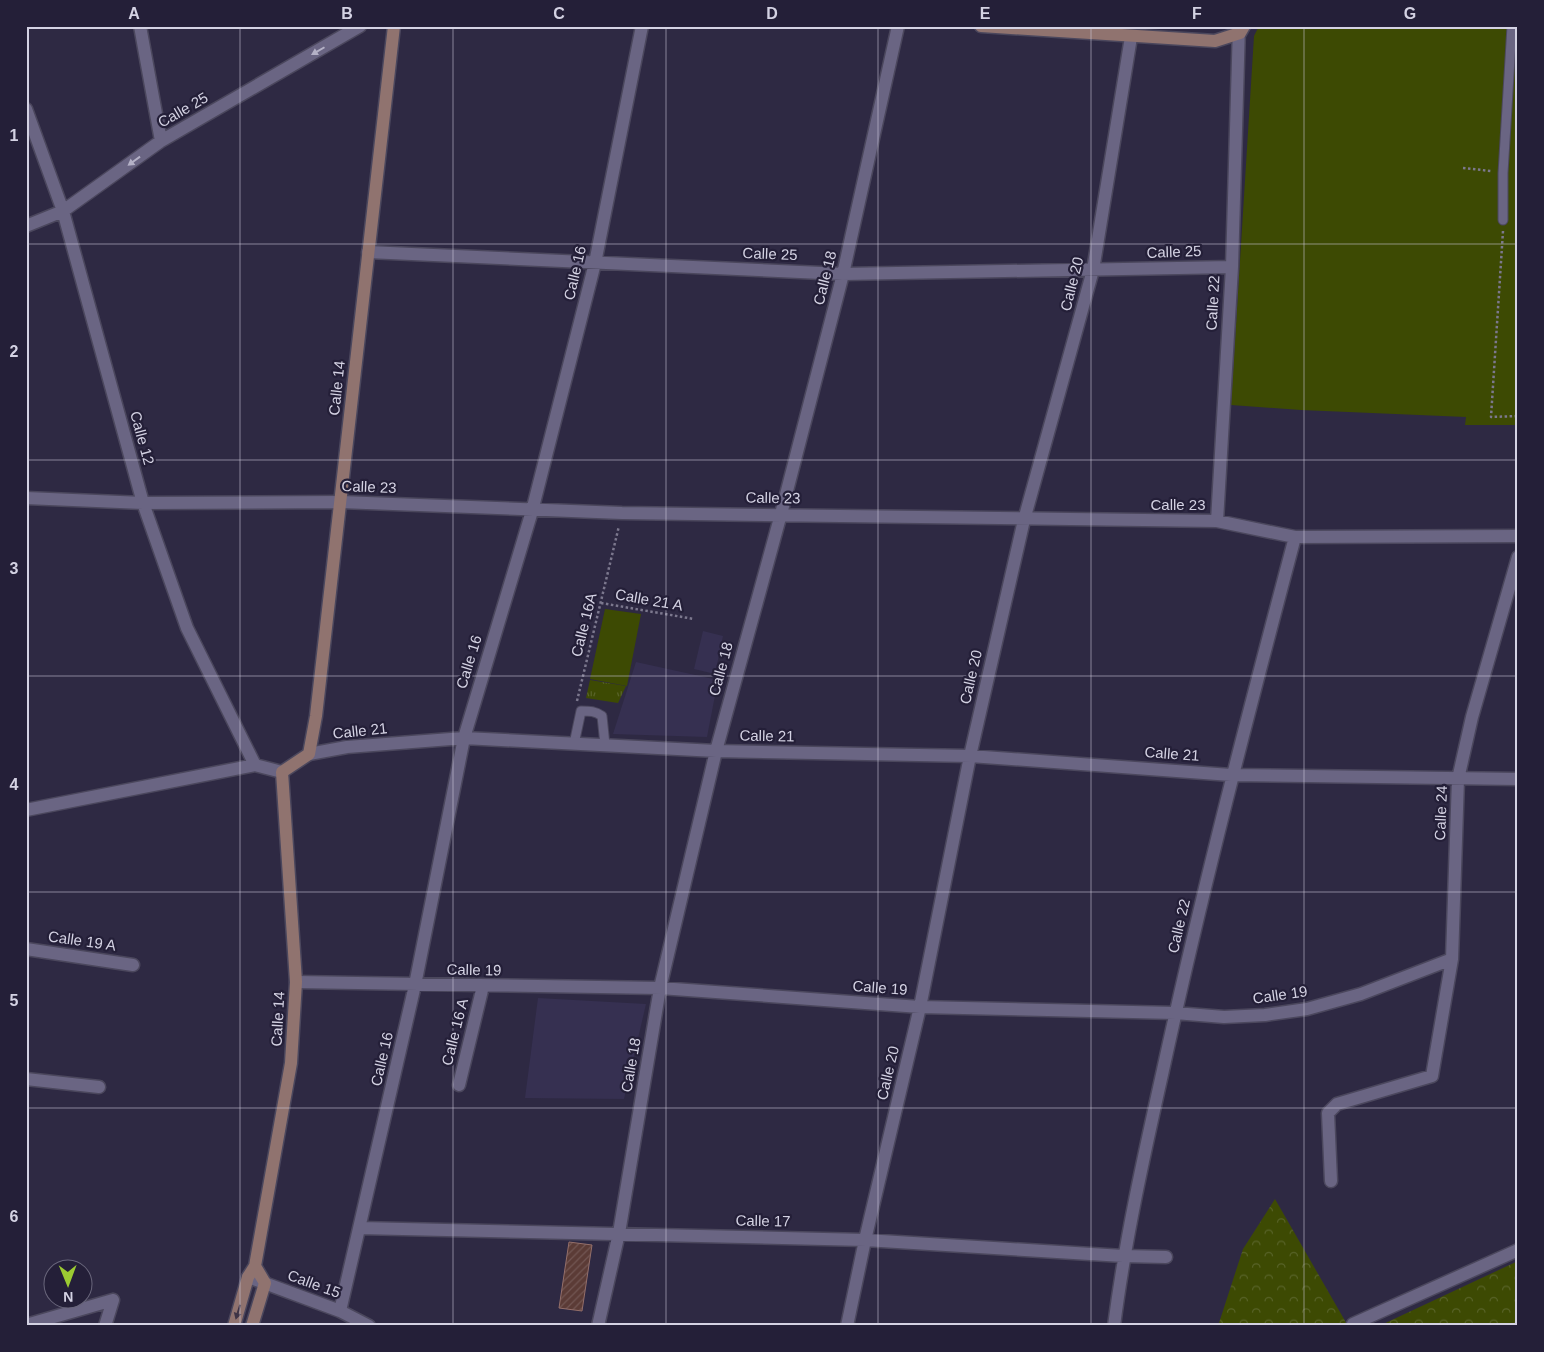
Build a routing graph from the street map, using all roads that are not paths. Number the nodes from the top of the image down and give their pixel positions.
1 (140, 26) edge
2 (360, 26) edge
3 (394, 26) edge
4 (642, 26) edge
5 (898, 26) edge
6 (981, 26) edge
7 (1512, 26) edge
8 (1241, 29) edge
9 (1131, 37) junction
10 (1514, 58) edge
11 (26, 110) edge
12 (161, 141) junction
13 (63, 211) junction
14 (1503, 220) road end
15 (26, 226) edge
16 (368, 252) junction
17 (595, 263) junction
18 (1232, 267) junction
19 (1093, 270) junction
20 (843, 274) junction
21 (26, 498) edge
22 (341, 502) junction
23 (143, 503) junction
24 (532, 511) junction
25 (781, 514) junction
26 (1024, 520) junction
27 (1218, 521) junction
28 (1518, 536) edge
29 (1295, 538) junction
30 (1518, 557) edge
31 (464, 738) junction
32 (574, 744) junction
33 (604, 745) junction
34 (716, 751) junction
35 (309, 754) junction
36 (970, 756) junction
37 (255, 765) junction
38 (282, 772) junction
39 (1231, 775) junction
40 (1458, 779) junction
41 (1518, 779) edge
42 (26, 810) edge
43 (26, 949) edge
44 (1452, 959) junction
45 (133, 964) dead end
46 (296, 982) junction
47 (415, 985) junction
48 (483, 986) junction
49 (660, 988) junction
50 (920, 1007) junction
51 (1175, 1013) junction
52 (26, 1079) edge
53 (459, 1085) dead end
54 (99, 1087) dead end
55 (1331, 1181) dead end
56 (360, 1228) junction
57 (619, 1234) junction
58 (864, 1240) junction
59 (1518, 1250) edge
60 (1122, 1256) junction
61 (1166, 1257) dead end
62 (255, 1266) junction
63 (248, 1278) junction
64 (264, 1283) junction
65 (340, 1311) junction
66 (1353, 1324) dead end
67 (26, 1325) edge
68 (368, 1325) edge
69 (105, 1326) edge
70 (234, 1326) edge
71 (252, 1326) edge
72 (598, 1326) edge
73 (847, 1326) edge
74 (1114, 1326) edge

1 - 12 street
2 -> 12 street, Calle 25
3 - 16 street, Calle 14
4 - 17 street, Calle 16
5 - 20 street, Calle 18
6 - 9 street
7 - 10 lane
8 - 9 street
8 - 18 street, Calle 22
9 - 19 street, Calle 20
10 - 14 lane
11 - 13 street, Calle 12
12 -> 13 street, Calle 25
13 - 15 street, Calle 25
13 - 23 street, Calle 12
16 - 17 street, Calle 25
16 - 22 street, Calle 14
17 - 20 street, Calle 25
17 - 24 street, Calle 16
18 - 19 street, Calle 25
18 - 27 street, Calle 22
19 - 20 street, Calle 25
19 - 26 street, Calle 20
20 - 25 street, Calle 18
21 - 23 street, Calle 23
22 - 23 street, Calle 23
22 - 24 street, Calle 23
22 - 35 street, Calle 14
23 - 37 street, Calle 12
24 - 25 street, Calle 23
24 - 31 street, Calle 16
25 - 26 street, Calle 23
25 - 34 street, Calle 18
26 - 27 street, Calle 23
26 - 36 street, Calle 20
27 - 29 street, Calle 23
28 - 29 street, Calle 23
29 - 39 street, Calle 22
30 - 40 street, Calle 24
31 - 32 street, Calle 21
31 - 35 street, Calle 21
31 - 47 street, Calle 16
32 - 33 street, Calle 21
32 - 33 lane
33 - 34 street, Calle 21
34 - 36 street, Calle 21
34 - 49 street, Calle 18
35 - 38 street, Calle 21
36 - 39 street, Calle 21
36 - 50 street, Calle 20
37 - 38 street
37 - 42 street
38 - 46 street, Calle 14
39 - 40 street, Calle 21
39 - 51 street, Calle 22
40 - 41 street, Calle 21
40 - 44 street, Calle 24
43 - 45 street, Calle 19 A
44 - 51 street, Calle 19
44 - 55 street, Calle 24
46 - 47 street, Calle 19
46 - 62 street, Calle 14
47 - 48 street, Calle 19
47 - 56 street, Calle 16
48 - 49 street, Calle 19
48 - 53 street, Calle 16 A
49 - 50 street, Calle 19
49 - 57 street, Calle 18
50 - 51 street, Calle 19
50 - 58 street, Calle 20
51 - 60 street, Calle 22
52 - 54 street
56 - 57 street, Calle 17
56 - 65 street, Calle 16
57 - 58 street, Calle 17
57 - 72 street, Calle 18
58 - 60 street, Calle 17
58 - 73 street, Calle 20
59 - 66 street
60 - 61 street, Calle 17
60 - 74 street, Calle 22
62 - 63 street
62 - 64 street
63 - 64 street, Calle 15
63 -> 70 street
64 - 65 street, Calle 15
64 - 71 street
65 - 68 street, Calle 15
67 - 69 street

